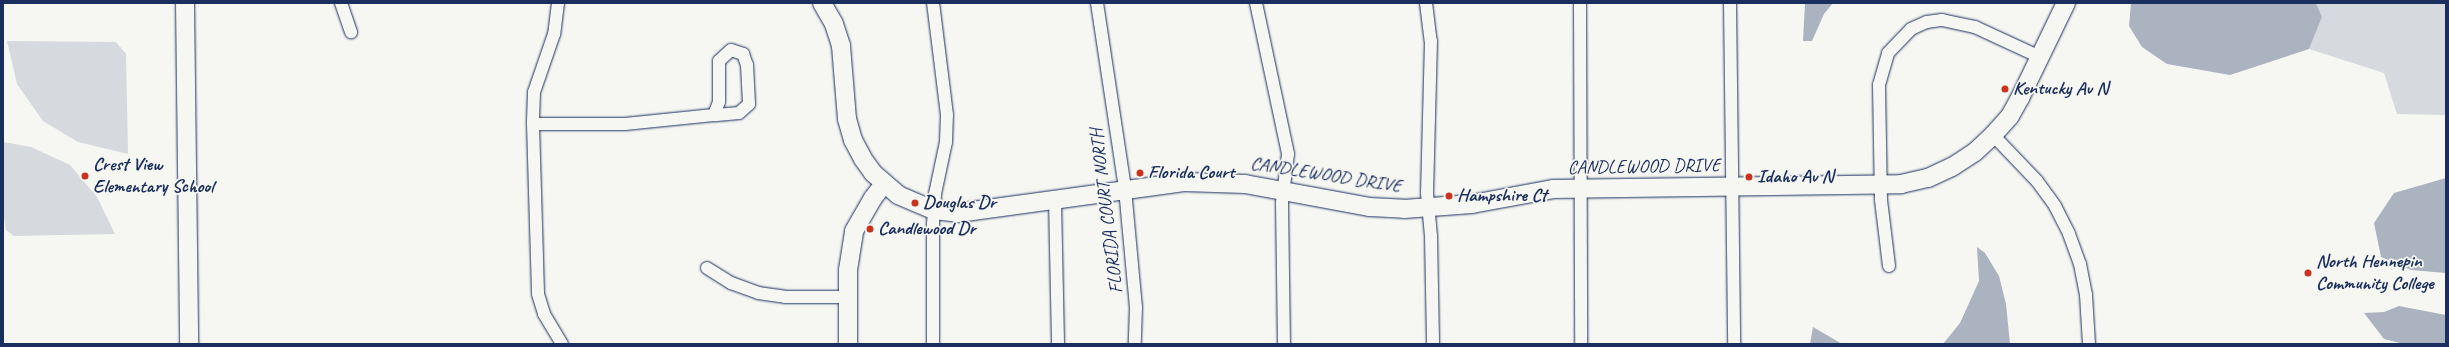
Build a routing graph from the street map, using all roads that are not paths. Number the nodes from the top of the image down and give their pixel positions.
1 (185, 3) edge
2 (341, 3) edge
3 (558, 3) edge
4 (822, 3) edge
5 (933, 3) edge
6 (1097, 3) edge
7 (1256, 3) edge
8 (1426, 3) edge
9 (1580, 3) edge
10 (1730, 3) edge
11 (2066, 3) edge
12 (351, 32) dead end
13 (2040, 57) junction
14 (714, 115) junction
15 (533, 124) junction
16 (1993, 135) junction
17 (884, 184) junction
18 (1880, 186) junction
19 (1734, 187) junction
20 (1125, 189) junction
21 (1582, 189) junction
22 (1283, 190) junction
23 (1055, 200) junction
24 (1429, 209) junction
25 (934, 210) junction
26 (1889, 266) dead end
27 (707, 268) dead end
28 (847, 297) junction
29 (557, 342) edge
30 (189, 344) edge
31 (848, 344) edge
32 (933, 344) edge
33 (1058, 344) edge
34 (1135, 344) edge
35 (1284, 344) edge
36 (1433, 344) edge
37 (1581, 344) edge
38 (1734, 344) edge
39 (2089, 344) edge

1 - 30 street
2 - 12 street
3 - 15 street
4 - 17 street, CANDLEWOOD DRIVE
5 - 25 street
6 - 20 street, FLORIDA COURT NORTH
7 - 22 street
8 - 24 street
9 - 21 street
10 - 19 street
11 - 13 street, CANDLEWOOD DRIVE
13 - 16 street, CANDLEWOOD DRIVE
13 - 18 street
14 - 14 street
14 - 15 street
15 - 29 street
16 - 18 street, CANDLEWOOD DRIVE
16 - 39 street
17 - 25 street, CANDLEWOOD DRIVE
17 - 28 street
18 - 19 street, CANDLEWOOD DRIVE
18 - 26 street
19 - 21 street, CANDLEWOOD DRIVE
19 - 38 street
20 - 22 street, CANDLEWOOD DRIVE
20 - 23 street, CANDLEWOOD DRIVE
20 - 34 street, FLORIDA COURT NORTH
21 - 24 street, CANDLEWOOD DRIVE
21 - 37 street
22 - 24 street, CANDLEWOOD DRIVE
22 - 35 street
23 - 25 street, CANDLEWOOD DRIVE
23 - 33 street
24 - 36 street
25 - 32 street
27 - 28 street
28 - 31 street

